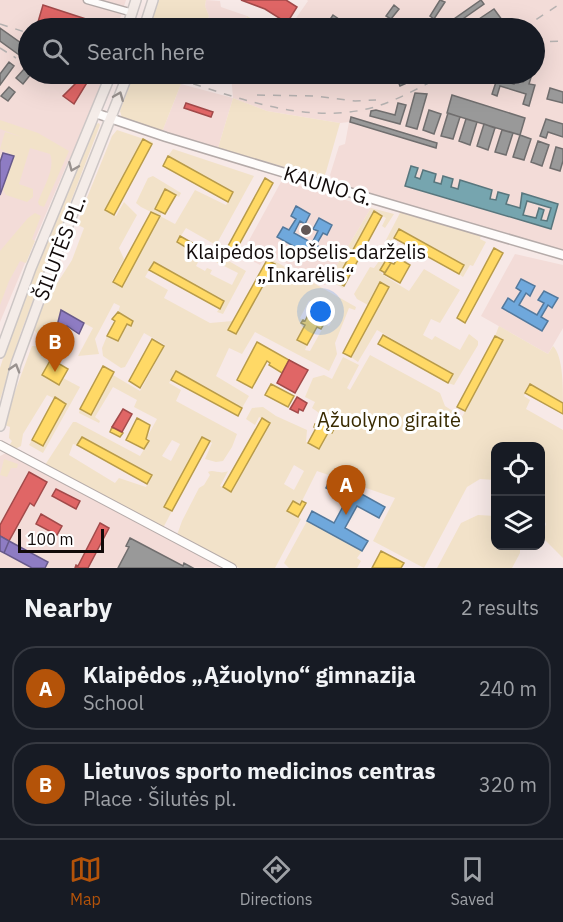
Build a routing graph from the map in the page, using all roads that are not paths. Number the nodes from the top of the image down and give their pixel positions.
1 (87, 0) edge
2 (136, 0) edge
3 (153, 0) edge
4 (132, 13) junction
5 (130, 18) edge
6 (147, 18) joint
7 (107, 84) edge
8 (124, 84) edge
9 (95, 113) junction
10 (110, 118) junction
11 (563, 255) edge
12 (0, 353) edge
13 (0, 426) edge
14 (0, 445) edge
15 (232, 568) edge

1 - 4 street
2 - 4 main road
3 - 6 main road
4 - 5 main road
4 - 6 main road
7 - 9 main road, ŠILUTĖS PL.
10 -> 8 main road, ŠILUTĖS PL.
9 - 10 main road, KAUNO G.
9 -> 12 main road, ŠILUTĖS PL.
10 - 11 main road, KAUNO G.
13 -> 10 main road, ŠILUTĖS PL.
14 - 15 street

